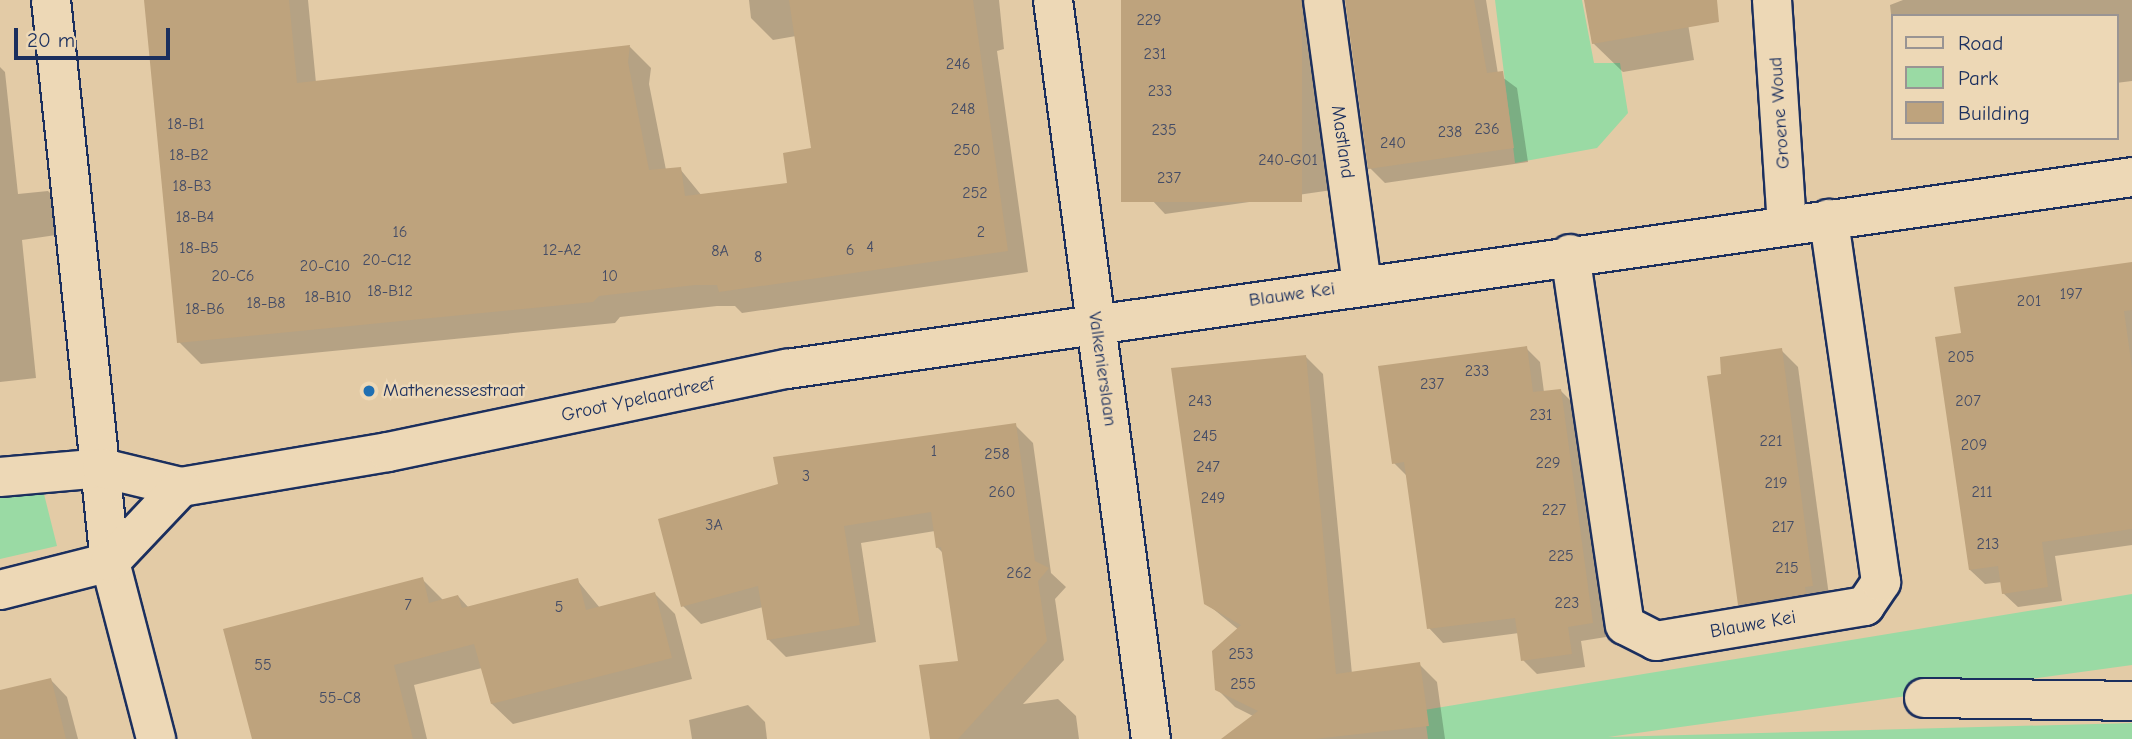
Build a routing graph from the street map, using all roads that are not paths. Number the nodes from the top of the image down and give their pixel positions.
1 (51, 0) edge
2 (1053, 0) edge
3 (1323, 0) edge
4 (1772, 0) edge
5 (2132, 177) edge
6 (1829, 219) junction
7 (1787, 225) junction
8 (1570, 254) junction
9 (1362, 285) junction
10 (1096, 323) junction
11 (102, 468) junction
12 (0, 477) edge
13 (181, 486) junction
14 (110, 562) junction
15 (0, 590) edge
16 (1924, 698) dead end
17 (2132, 701) edge
18 (156, 739) edge
19 (1151, 739) edge

1 - 11 street
2 - 10 street, Valkenierslaan
3 - 9 street, Mastland
4 - 7 street, Groene Woud
5 - 6 street, Blauwe Kei
6 - 7 street, Blauwe Kei
6 - 8 street, Blauwe Kei
7 - 8 street, Blauwe Kei
8 - 9 street, Blauwe Kei
9 - 10 street, Blauwe Kei
10 - 13 street, Groot Ypelaardreef
10 - 19 street, Valkenierslaan
11 - 12 street, Groot Ypelaardreef
11 - 13 street, Groot Ypelaardreef
11 - 14 street
13 - 14 street
14 - 15 street
14 - 18 street
16 - 17 street

